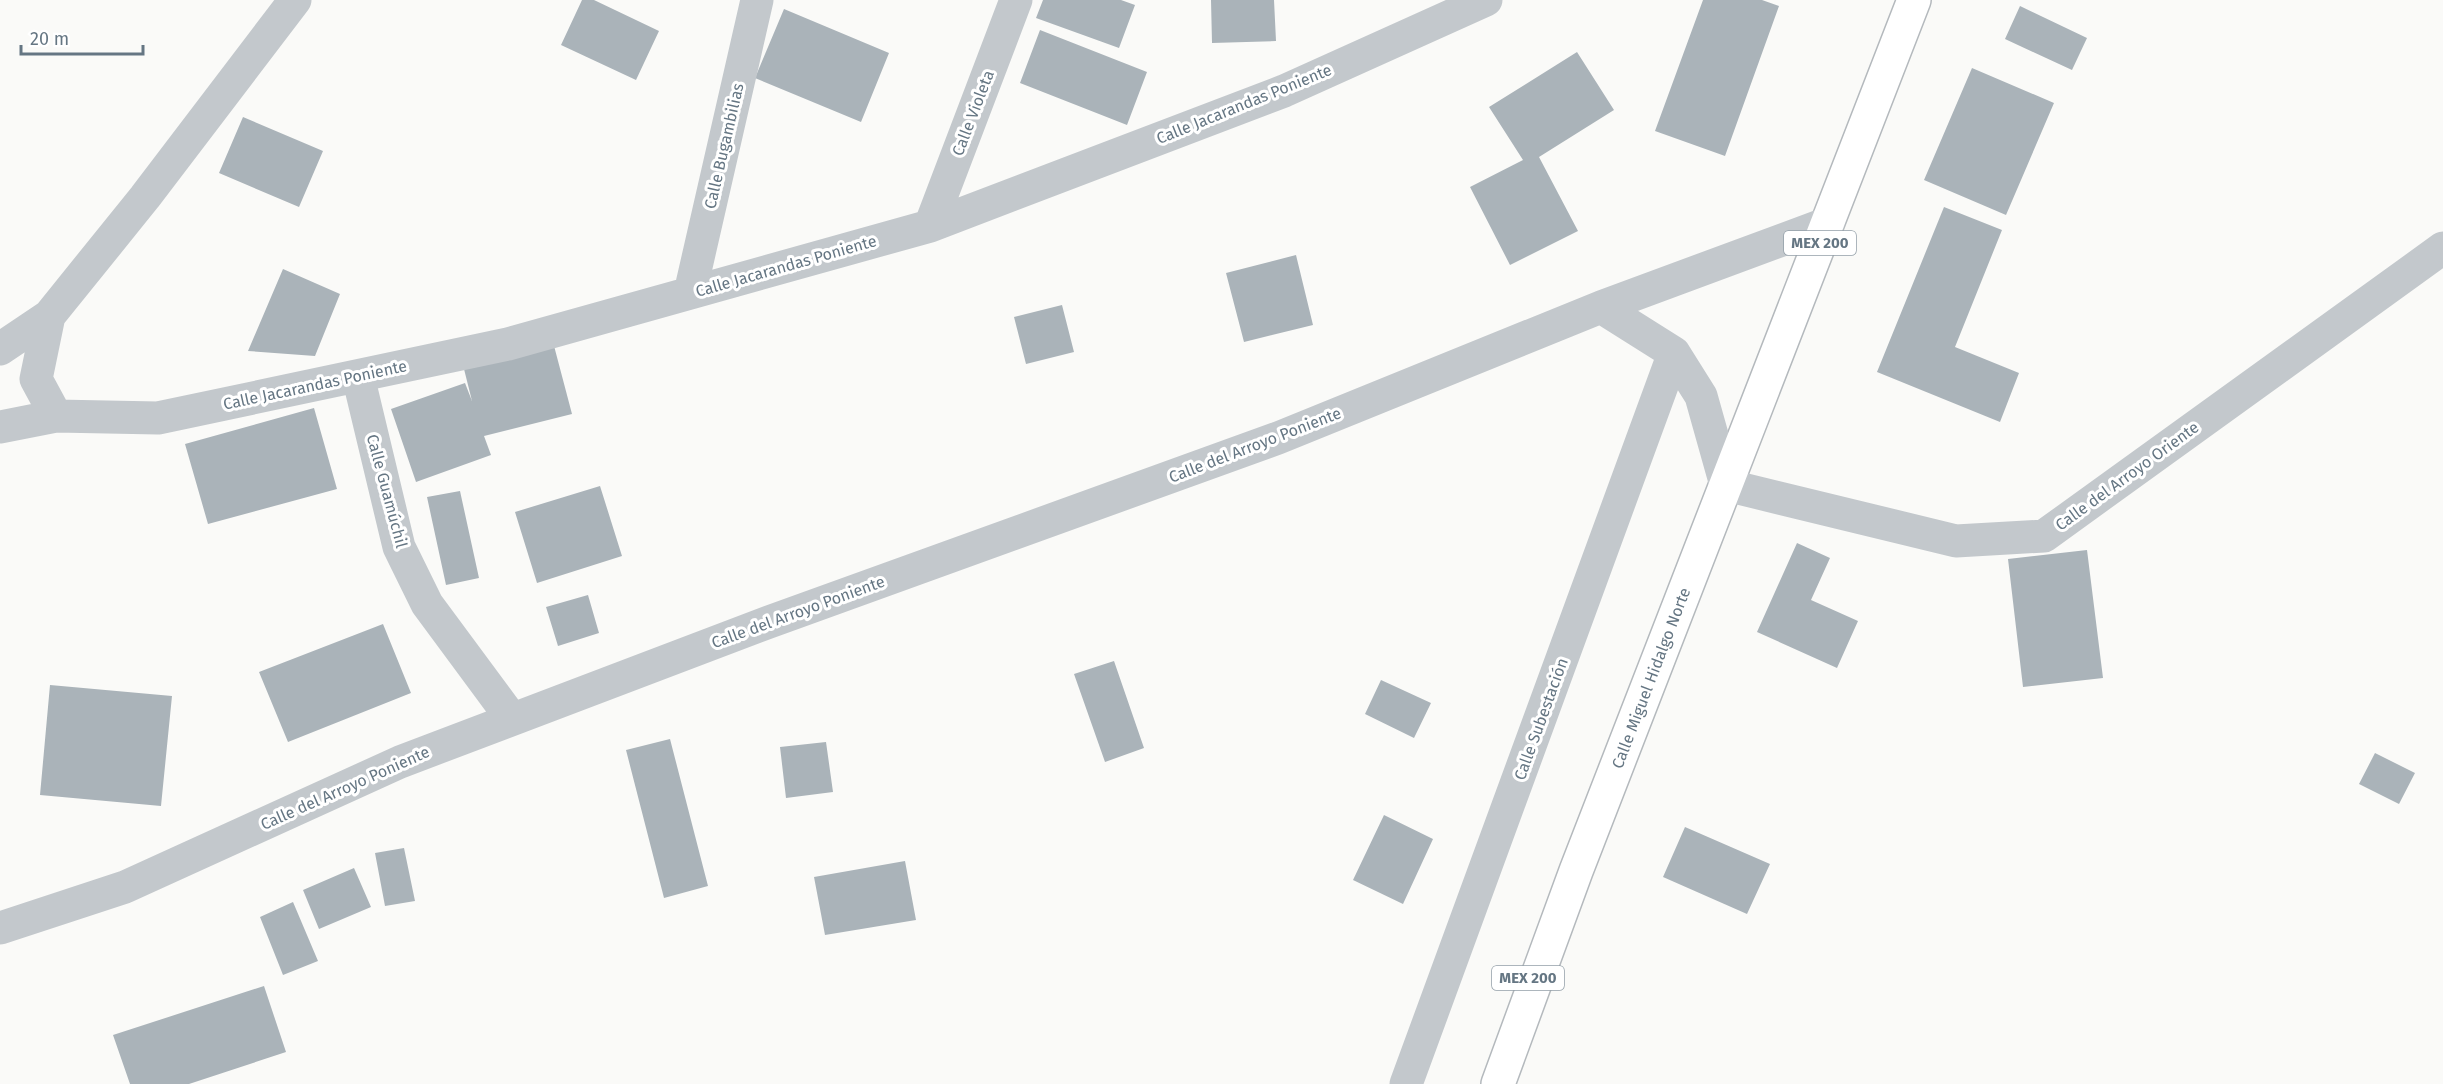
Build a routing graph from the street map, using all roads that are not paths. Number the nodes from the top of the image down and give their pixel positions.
1 (295, 0) edge
2 (757, 0) edge
3 (1016, 0) edge
4 (1485, 0) edge
5 (1914, 0) edge
6 (1828, 223) junction
7 (930, 226) junction
8 (2443, 248) edge
9 (690, 293) junction
10 (1601, 307) junction
11 (49, 316) junction
12 (0, 350) edge
13 (1674, 353) junction
14 (358, 376) junction
15 (56, 416) junction
16 (0, 427) edge
17 (1726, 485) junction
18 (512, 719) junction
19 (1576, 871) junction
20 (0, 928) edge
21 (1406, 1084) edge
22 (1479, 1084) edge
23 (1498, 1084) edge

1 - 11 street
2 - 9 street, Calle Bugambilias
3 - 7 street, Calle Violeta
4 - 7 street, Calle Jacarandas Poniente
5 - 6 highway, MEX 200
6 - 10 street, Calle del Arroyo Poniente
6 - 17 highway, MEX 200
7 - 9 street, Calle Jacarandas Poniente
8 - 17 street, Calle del Arroyo Oriente
9 - 14 street, Calle Jacarandas Poniente
10 - 13 street
10 - 18 street, Calle del Arroyo Poniente
11 - 12 street
11 - 15 street
13 - 17 street
13 - 21 street, Calle Subestación
14 - 15 street, Calle Jacarandas Poniente
14 - 18 street, Calle Guamúchil
15 - 16 street, Calle Jacarandas Poniente
17 - 19 highway, Calle Miguel Hidalgo Norte / MEX 200
18 - 20 street, Calle del Arroyo Poniente
19 - 22 highway, MEX 200
19 - 23 highway, MEX 200

